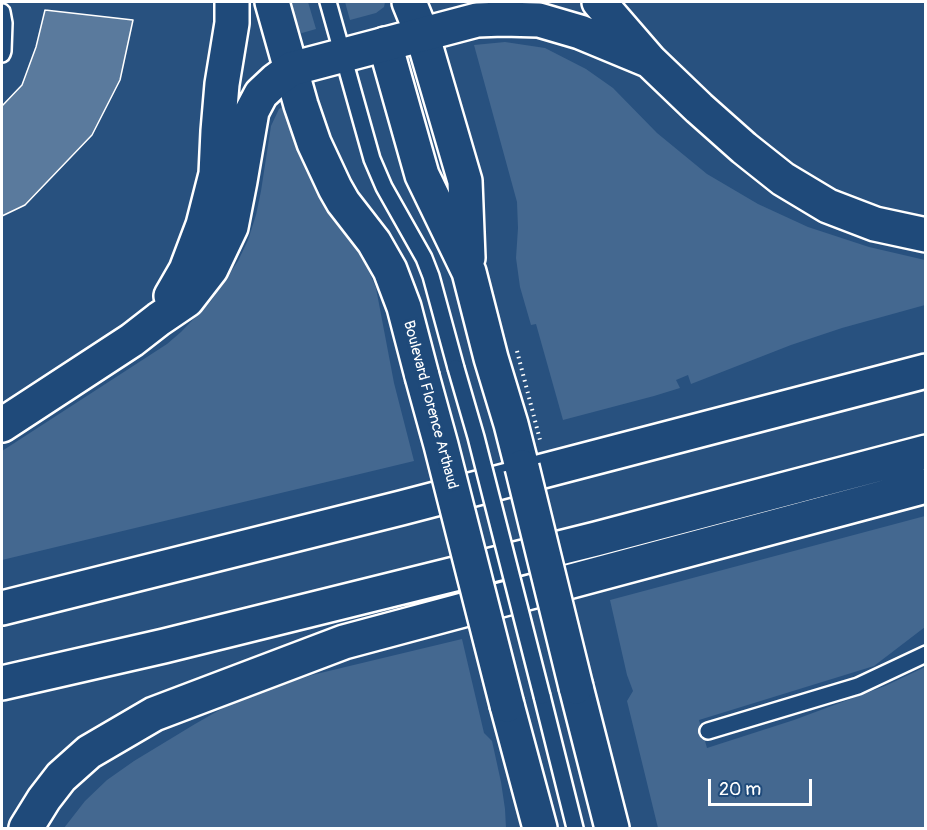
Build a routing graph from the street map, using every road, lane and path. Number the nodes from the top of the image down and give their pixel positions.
1 (232, 2) edge
2 (272, 2) edge
3 (328, 2) edge
4 (409, 2) edge
5 (599, 2) edge
6 (2, 12) edge
7 (422, 34) junction
8 (385, 44) junction
9 (2, 54) edge
10 (343, 55) junction
11 (650, 62) junction
12 (291, 69) junction
13 (926, 235) edge
14 (469, 272) junction
15 (159, 319) junction
16 (926, 371) edge
17 (2, 425) edge
18 (926, 452) edge
19 (926, 486) edge
20 (2, 608) edge
21 (926, 654) edge
22 (2, 683) edge
23 (708, 731) dead end
24 (26, 828) edge
25 (540, 828) edge
26 (575, 828) edge
27 (612, 828) edge

1 - 15 main road
2 - 12 main road, Boulevard Florence Arthaud
3 - 10 lane
4 - 7 main road
5 - 11 main road
6 - 9 lane
7 - 8 main road
7 - 11 main road
7 - 14 main road
8 - 10 main road
8 - 14 main road
10 - 12 main road
10 - 26 lane, bridge
11 - 13 main road
12 - 15 main road
12 - 25 main road, Boulevard Florence Arthaud, bridge
14 - 27 main road, bridge
15 - 17 main road
16 - 20 main road
18 - 22 main road
19 - 24 main road
21 - 23 lane

